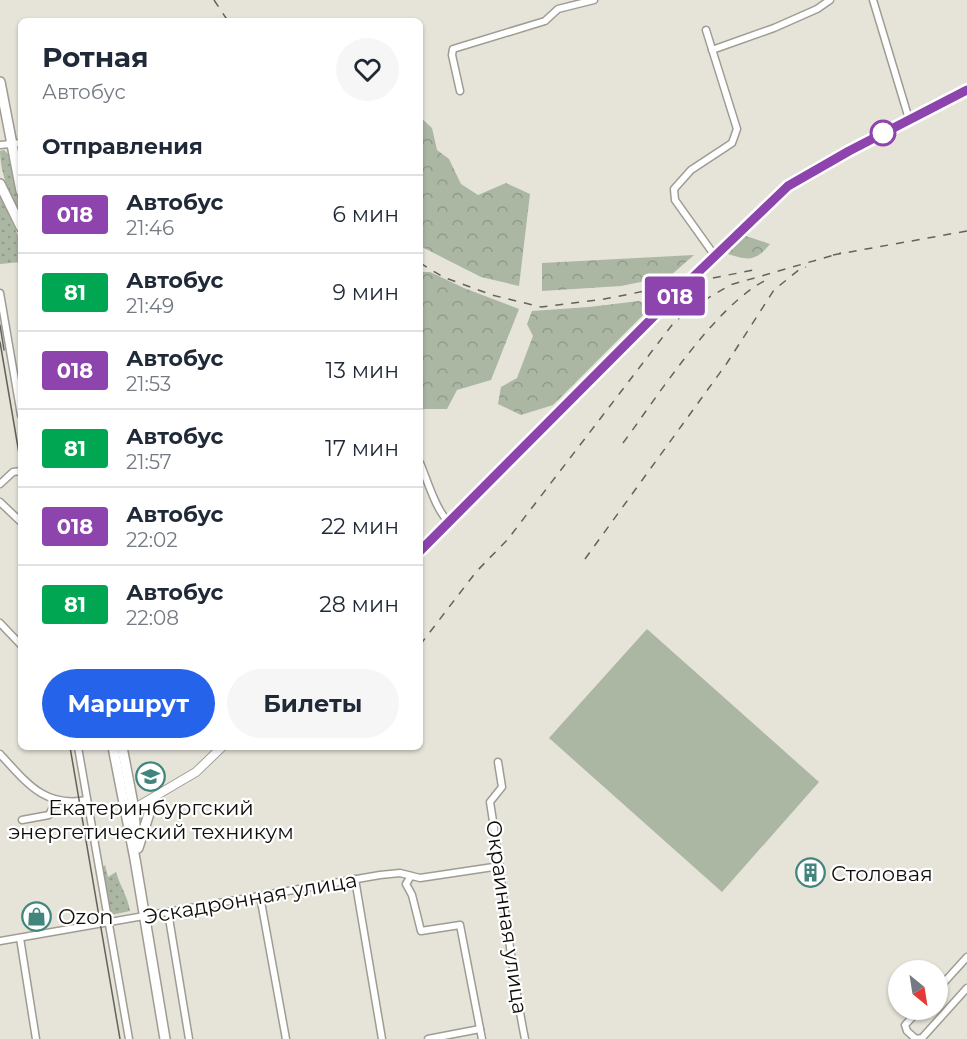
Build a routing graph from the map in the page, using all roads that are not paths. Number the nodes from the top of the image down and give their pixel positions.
1 (594, 0) edge
2 (830, 0) edge
3 (873, 0) edge
4 (706, 30) dead end
5 (712, 50) junction
6 (0, 82) edge
7 (967, 90) edge
8 (460, 91) dead end
9 (909, 119) junction
10 (16, 143) edge
11 (0, 145) edge
12 (18, 162) edge
13 (0, 184) edge
14 (18, 221) edge
15 (715, 256) junction
16 (0, 294) edge
17 (18, 398) edge
18 (423, 470) edge
19 (18, 471) edge
20 (0, 484) edge
21 (0, 502) edge
22 (18, 519) edge
23 (449, 522) junction
24 (423, 548) edge
25 (0, 623) edge
26 (18, 642) edge
27 (78, 750) edge
28 (114, 750) edge
29 (122, 750) edge
30 (219, 750) edge
31 (0, 755) edge
32 (498, 762) dead end
33 (154, 798) junction
34 (56, 801) junction
35 (87, 801) junction
36 (130, 811) junction
37 (22, 820) dead end
38 (135, 859) junction
39 (500, 866) junction
40 (411, 876) junction
41 (355, 879) junction
42 (260, 896) junction
43 (168, 912) junction
44 (144, 916) junction
45 (110, 923) junction
46 (20, 938) junction
47 (0, 941) edge
48 (967, 957) edge
49 (948, 978) edge
50 (967, 988) edge
51 (910, 1020) edge
52 (480, 1029) junction
53 (36, 1039) edge
54 (129, 1039) edge
55 (165, 1039) edge
56 (189, 1039) edge
57 (286, 1039) edge
58 (382, 1039) edge
59 (428, 1039) edge
60 (482, 1039) edge
61 (525, 1039) edge
62 (915, 1039) edge

1 - 8 street
2 - 5 street
3 - 9 street
4 - 5 street
5 - 15 street
6 - 10 main road
7 - 9 street
9 - 15 street
10 - 11 street
10 - 12 main road
13 - 14 main road
15 - 23 street
16 - 17 street
18 - 23 street
19 - 20 street
21 - 22 street
23 - 24 street
25 - 26 street
27 - 35 street
28 - 36 main road
29 - 36 main road
30 - 33 street
31 - 34 street
32 - 39 street, Окраинная улица
33 - 36 street
33 - 38 main road
34 - 35 street
34 - 37 street
35 - 45 street
36 - 38 main road
38 - 44 main road
39 - 40 street, Эскадронная улица
39 - 61 street, Окраинная улица
40 - 41 street, Эскадронная улица
40 - 52 street
41 - 42 street, Эскадронная улица
41 - 58 street
42 - 43 street, Эскадронная улица
42 - 57 street
43 - 44 street, Эскадронная улица
43 - 56 street
44 - 45 street, Эскадронная улица
44 - 55 main road
45 - 46 street, Эскадронная улица
45 - 54 street
46 - 47 street, Эскадронная улица
46 - 53 street
48 - 49 street
50 - 62 street
51 - 62 street
52 - 59 street
52 - 60 street

